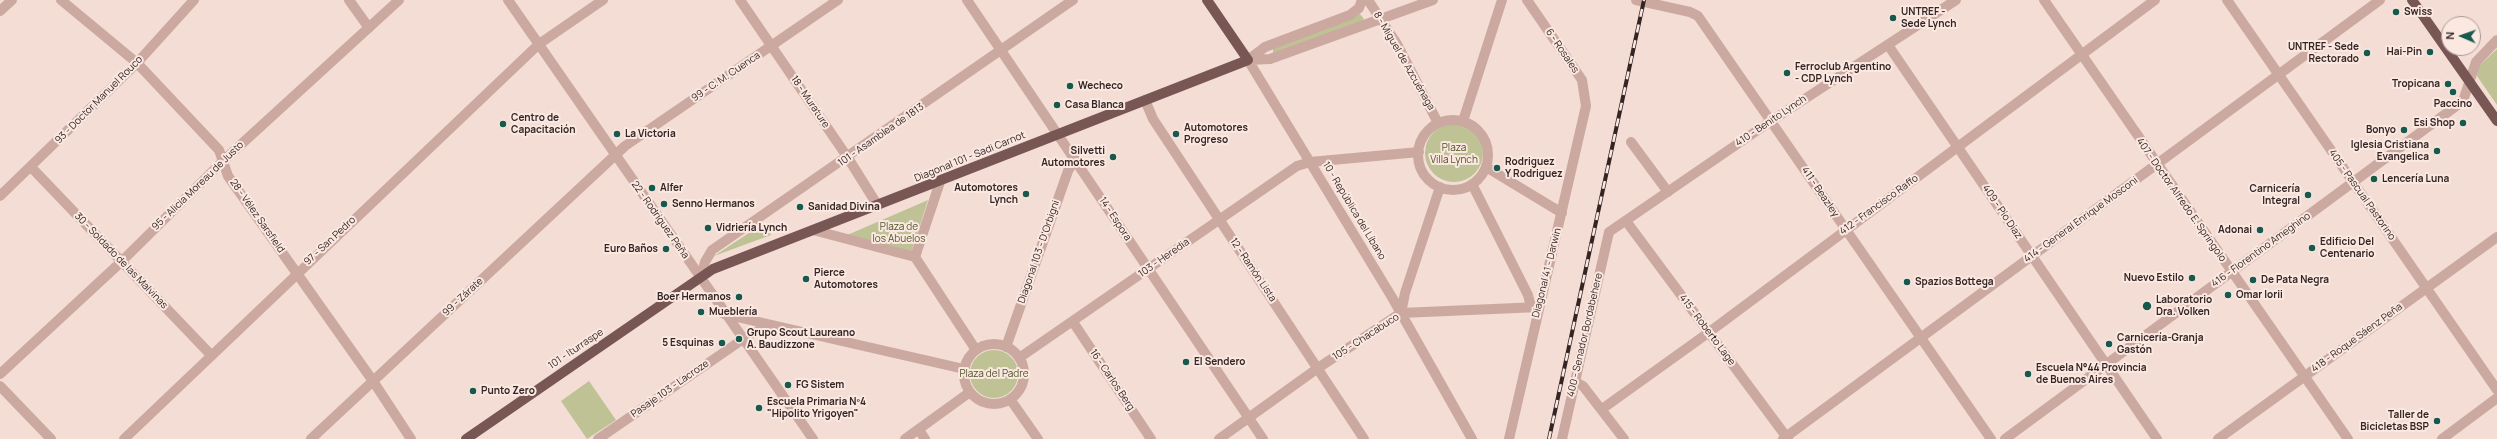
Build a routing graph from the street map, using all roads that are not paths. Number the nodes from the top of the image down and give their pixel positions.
1 (12, 0) edge
2 (61, 0) edge
3 (349, 0) edge
4 (399, 0) edge
5 (508, 0) edge
6 (603, 0) edge
7 (740, 0) edge
8 (838, 0) edge
9 (967, 0) edge
10 (1073, 0) edge
11 (1207, 0) edge
12 (1362, 0) edge
13 (1368, 0) edge
14 (1433, 0) edge
15 (1502, 0) edge
16 (1527, 0) edge
17 (1637, 0) edge
18 (1956, 0) edge
19 (2044, 0) edge
20 (2155, 0) edge
21 (2227, 0) edge
22 (2380, 0) edge
23 (2412, 0) edge
24 (192, 1) edge
25 (0, 11) edge
26 (1381, 18) junction
27 (369, 28) junction
28 (2497, 40) edge
29 (539, 44) junction
30 (1888, 45) junction
31 (771, 46) junction
32 (1001, 51) junction
33 (2082, 54) junction
34 (1248, 60) junction
35 (137, 63) junction
36 (2278, 73) junction
37 (2470, 83) junction
38 (1146, 100) junction
39 (1586, 106) joint
40 (1463, 121) junction
41 (1771, 121) junction
42 (2497, 121) edge
43 (1438, 123) junction
44 (1058, 134) junction
45 (1631, 142) dead end
46 (1957, 147) junction
47 (1419, 152) junction
48 (615, 154) junction
49 (848, 158) junction
50 (1075, 159) junction
51 (224, 160) junction
52 (1310, 162) junction
53 (2156, 164) junction
54 (31, 167) junction
55 (1486, 167) junction
56 (940, 182) junction
57 (2353, 182) junction
58 (1472, 184) junction
59 (1440, 187) junction
60 (1668, 192) junction
61 (0, 196) edge
62 (878, 206) junction
63 (1562, 213) junction
64 (1219, 219) junction
65 (1626, 221) junction
66 (1845, 229) junction
67 (813, 230) junction
68 (1609, 232) joint
69 (2497, 237) edge
70 (2032, 256) junction
71 (915, 257) junction
72 (121, 262) junction
73 (1148, 269) junction
74 (2231, 272) junction
75 (296, 273) junction
76 (701, 278) junction
77 (2426, 288) junction
78 (1535, 307) junction
79 (724, 314) junction
80 (1401, 314) junction
81 (1073, 322) junction
82 (772, 324) junction
83 (1708, 333) junction
84 (1921, 337) junction
85 (742, 340) junction
86 (1006, 347) junction
87 (976, 350) junction
88 (211, 355) junction
89 (1019, 358) junction
90 (2105, 363) junction
91 (1318, 368) junction
92 (964, 369) junction
93 (0, 374) edge
94 (2304, 376) junction
95 (373, 381) junction
96 (1574, 381) junction
97 (0, 386) edge
98 (2497, 390) edge
99 (970, 392) junction
100 (2497, 398) edge
101 (1010, 399) junction
102 (1602, 409) junction
103 (1249, 418) junction
104 (919, 430) junction
105 (603, 438) edge
106 (1785, 438) edge
107 (51, 439) edge
108 (124, 439) edge
109 (311, 439) edge
110 (411, 439) edge
111 (466, 439) edge
112 (813, 439) edge
113 (905, 439) edge
114 (925, 439) edge
115 (1038, 439) edge
116 (1152, 439) edge
117 (1219, 439) edge
118 (1263, 439) edge
119 (1364, 439) edge
120 (1472, 439) edge
121 (1509, 439) edge
122 (1562, 439) edge
123 (1624, 439) edge
124 (1991, 439) edge
125 (2005, 439) edge
126 (2157, 439) edge
127 (2218, 439) edge
128 (2348, 439) edge
129 (2442, 439) edge

1 - 25 street
2 - 35 street, 28 - Vélez Sarsfield
3 - 27 street
4 - 27 street, 95 - Alicia Moreau de Justo
5 - 29 street, 22 - Rodríguez Peña
6 - 29 street, 97 - San Pedro
7 - 31 street, 18 - Murature
8 - 31 street, 99 - C. M. Cuenca
9 - 32 street, 14 - Espora
10 - 32 street, 101 - Asamblea de 1813
11 - 34 main road, 10 - República del Líbano
12 - 34 street, Diagonal 101 - Sadi Carnot
13 - 26 street, 8 - Miguel de Azcuénaga
14 - 26 street, Diagonal 101 - Sadi Carnot
15 - 40 street
16 - 39 street, 6 - Rosales
17 - 41 street, 411 - Beazley
18 - 30 street, 410 - Benito Lynch
19 - 33 street, 407 - Doctor Alfredo E. Springolo
20 - 33 street, 412 - Francisco Raffo
21 - 36 street, 405 - Pascual Pastorino
22 - 36 street, 414 - General Enrique Mosconi
23 - 37 main road
24 - 35 street, 93 - Doctor Manuel Rouco
26 - 34 street, Diagonal 101 - Sadi Carnot
26 - 43 street, 8 - Miguel de Azcuénaga
27 - 51 street, 95 - Alicia Moreau de Justo
28 - 37 street, 416 - Florentino Ameghino
29 - 48 street, 22 - Rodríguez Peña
29 - 75 street, 97 - San Pedro
30 - 41 street, 410 - Benito Lynch
30 - 46 street, 409 - Pío Díaz
31 - 48 street, 99 - C. M. Cuenca
31 - 49 street, 18 - Murature
32 - 44 street, 14 - Espora
32 - 49 street, 101 - Asamblea de 1813
33 - 46 street, 412 - Francisco Raffo
33 - 53 street, 407 - Doctor Alfredo E. Springolo
34 - 38 main road, Diagonal 101 - Sadi Carnot
34 - 52 street, 10 - República del Líbano
35 - 51 street, 28 - Vélez Sarsfield
35 - 54 street, 93 - Doctor Manuel Rouco
36 - 53 street, 414 - General Enrique Mosconi
36 - 57 street, 405 - Pascual Pastorino
37 - 42 main road
37 - 57 street, 416 - Florentino Ameghino
38 - 44 main road, Diagonal 101 - Sadi Carnot
38 - 64 street, 12 - Ramón Lista
39 - 63 street, Diagonal 41 - Darwin
40 - 43 street
40 - 55 street
41 - 60 street, 410 - Benito Lynch
41 - 66 street, 411 - Beazley
43 - 47 street
44 - 50 street, 14 - Espora
44 - 56 main road, Diagonal 101 - Sadi Carnot
45 - 60 street
46 - 66 street, 412 - Francisco Raffo
46 - 70 street, 409 - Pío Díaz
47 - 52 street, 103 - Heredia
47 - 59 street
48 - 76 street, 22 - Rodríguez Peña
48 - 95 street, 99 - Zárate
49 - 62 street, 18 - Murature
49 - 76 street, 101 - Asamblea de 1813
50 - 73 street, 14 - Espora
50 - 86 street, Diagonal 103 - D'Orbigni
51 - 72 street, 95 - Alicia Moreau de Justo
51 - 75 street, 28 - Vélez Sarsfield
52 - 64 street, 103 - Heredia
52 - 80 street, 10 - República del Líbano
53 - 70 street, 414 - General Enrique Mosconi
53 - 74 street, 407 - Doctor Alfredo E. Springolo
54 - 61 street, 93 - Doctor Manuel Rouco
54 - 72 street, 30 - Soldado de las Malvinas
55 - 58 street
55 - 63 street
56 - 62 main road, Diagonal 101 - Sadi Carnot
56 - 71 street
57 - 74 street, 416 - Florentino Ameghino
57 - 77 street, 405 - Pascual Pastorino
58 - 59 street
58 - 78 street
59 - 80 street
60 - 65 street, 410 - Benito Lynch
62 - 67 main road, Diagonal 101 - Sadi Carnot
63 - 78 street, Diagonal 41 - Darwin
64 - 73 street, 103 - Heredia
64 - 91 street, 12 - Ramón Lista
65 - 68 street, 410 - Benito Lynch
65 - 83 street, 415 - Roberto Lage
66 - 83 street, 412 - Francisco Raffo
66 - 84 street, 411 - Beazley
67 - 71 street
67 - 76 main road, Diagonal 101 - Sadi Carnot
68 - 96 street, 400 - Senador Bordabehere
69 - 77 street, 418 - Roque Sáenz Peña
70 - 84 street, 414 - General Enrique Mosconi
70 - 90 street, 409 - Pío Díaz
71 - 87 street
72 - 88 street, 30 - Soldado de las Malvinas
72 - 93 street, 95 - Alicia Moreau de Justo
73 - 81 street, 103 - Heredia
73 - 103 street, 14 - Espora
74 - 90 street, 416 - Florentino Ameghino
74 - 94 street, 407 - Doctor Alfredo E. Springolo
75 - 88 street, 97 - San Pedro
75 - 95 street, 28 - Vélez Sarsfield
76 - 79 street, 22 - Rodríguez Peña
76 - 111 main road, 101 - Iturraspe
77 - 94 street, 418 - Roque Sáenz Peña
77 - 98 street, 405 - Pascual Pastorino
78 - 80 street, 105 - Chacabuco
78 - 121 street, Diagonal 41 - Darwin
79 - 82 street
79 - 85 street, 22 - Rodríguez Peña
80 - 91 street, 105 - Chacabuco
80 - 120 street, 10 - República del Líbano
81 - 89 street, 103 - Heredia
81 - 116 street, 16 - Carlos Berg
82 - 85 street, Pasaje 103 - Lacroze
82 - 92 street
83 - 102 street, 412 - Francisco Raffo
83 - 106 street, 415 - Roberto Lage
84 - 106 street, 414 - General Enrique Mosconi
84 - 124 street, 411 - Beazley
85 - 105 street, Pasaje 103 - Lacroze
85 - 112 street, 22 - Rodríguez Peña
86 - 87 street
86 - 89 street
87 - 92 street
88 - 108 street, 97 - San Pedro
89 - 101 street
90 - 125 street, 416 - Florentino Ameghino
90 - 126 street, 409 - Pío Díaz
91 - 103 street, 105 - Chacabuco
91 - 119 street, 12 - Ramón Lista
92 - 99 street
94 - 127 street, 418 - Roque Sáenz Peña
94 - 128 street, 407 - Doctor Alfredo E. Springolo
95 - 109 street, 99 - Zárate
95 - 110 street, 28 - Vélez Sarsfield
96 - 102 street
96 - 122 street, 400 - Senador Bordabehere
97 - 107 street
99 - 101 street
99 - 104 street
100 - 129 street
101 - 115 street
102 - 123 street
103 - 117 street, 105 - Chacabuco
103 - 118 street, 14 - Espora
104 - 113 street
104 - 114 street

